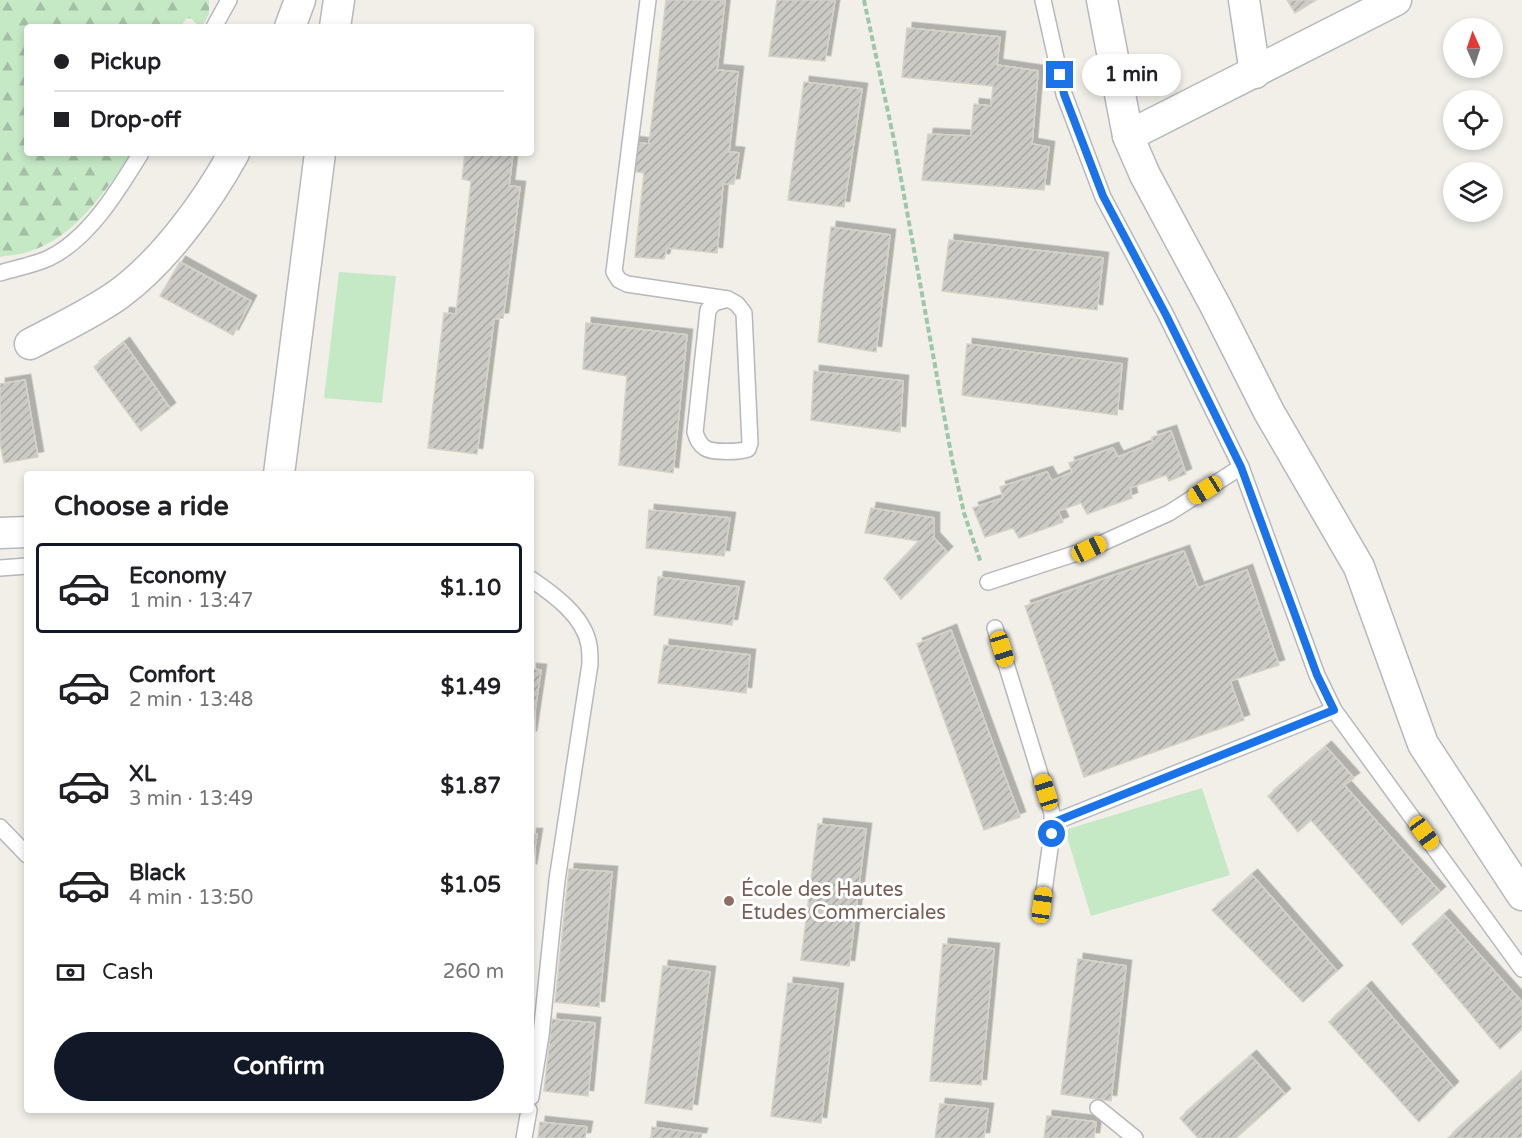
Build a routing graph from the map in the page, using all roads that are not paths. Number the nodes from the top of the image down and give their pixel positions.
1 (229, 0) edge
2 (300, 0) edge
3 (339, 0) edge
4 (648, 0) edge
5 (1043, 0) edge
6 (1102, 0) edge
7 (1244, 0) edge
8 (1396, 0) edge
9 (216, 24) edge
10 (291, 24) edge
11 (336, 24) edge
12 (1255, 73) junction
13 (1128, 136) junction
14 (139, 156) edge
15 (232, 156) edge
16 (320, 156) edge
17 (0, 273) edge
18 (728, 299) junction
19 (30, 344) dead end
20 (1241, 467) junction
21 (280, 471) edge
22 (24, 532) edge
23 (0, 533) edge
24 (24, 566) edge
25 (0, 568) edge
26 (534, 581) edge
27 (988, 582) road end
28 (995, 628) dead end
29 (1334, 710) junction
30 (1052, 823) junction
31 (0, 827) edge
32 (24, 852) edge
33 (1522, 895) edge
34 (1042, 905) dead end
35 (1522, 969) edge
36 (534, 1078) edge
37 (1098, 1108) dead end
38 (528, 1113) edge
39 (524, 1138) edge
40 (1135, 1138) edge

1 - 9 lane
2 - 10 street
3 - 11 street
4 - 18 lane
5 - 20 lane
6 - 13 street
7 - 12 street
8 - 12 street
12 - 13 street
13 - 33 street
14 - 17 lane
15 - 19 street
16 - 21 street
18 - 18 lane
20 - 27 lane
20 - 29 lane
22 - 23 street
24 - 25 lane
26 - 36 lane
28 - 30 lane
29 - 30 lane
29 - 35 lane
30 - 34 lane
31 - 32 lane
37 - 40 lane
38 - 39 lane

